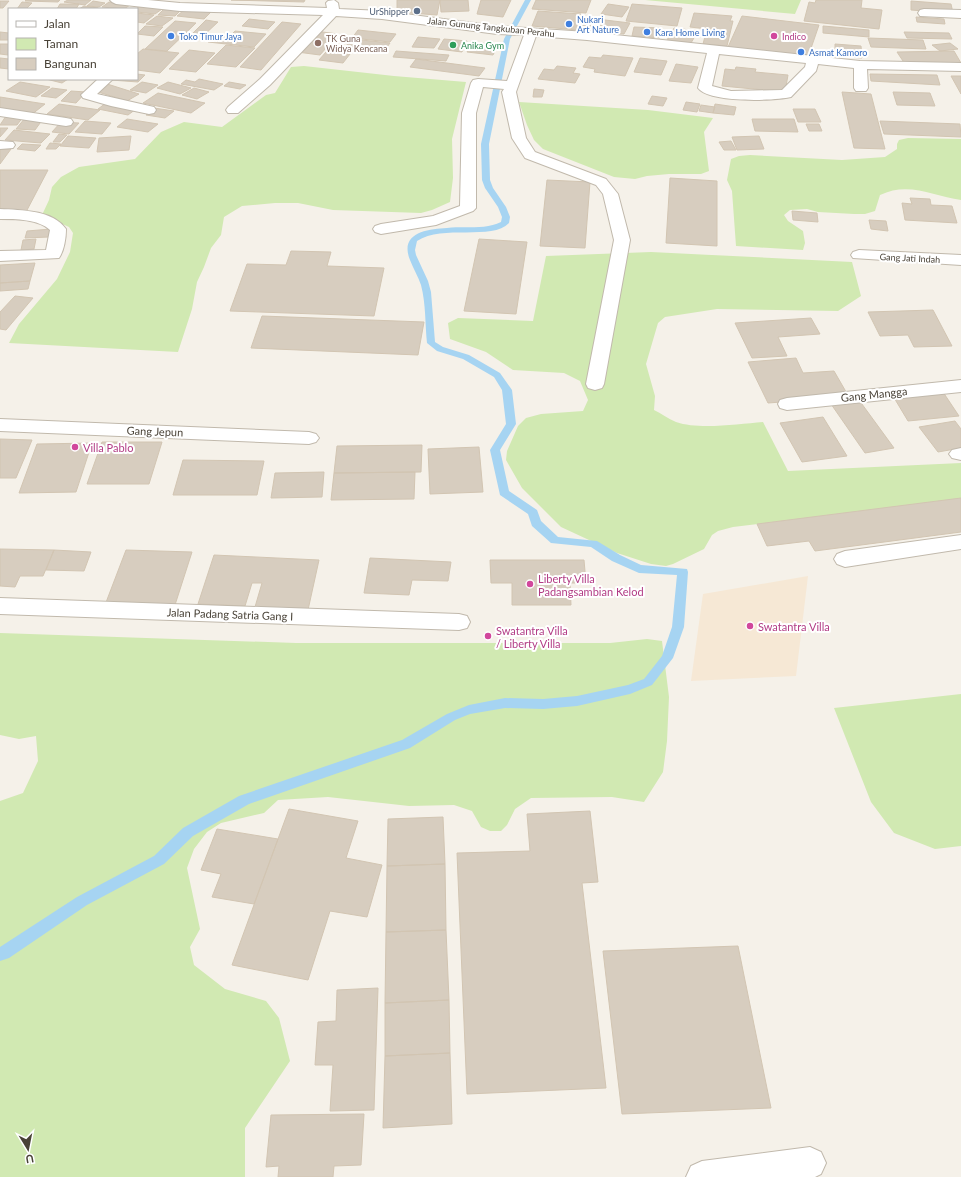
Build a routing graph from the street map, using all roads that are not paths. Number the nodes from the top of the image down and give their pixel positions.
1 (116, 0) edge
2 (383, 0) edge
3 (331, 6) edge
4 (924, 13) dead end
5 (961, 14) edge
6 (382, 15) junction
7 (523, 32) junction
8 (714, 50) junction
9 (813, 60) junction
10 (860, 65) junction
11 (961, 67) edge
12 (105, 80) edge
13 (509, 85) junction
14 (861, 88) dead end
15 (149, 110) dead end
16 (233, 110) dead end
17 (0, 112) edge
18 (66, 122) dead end
19 (0, 214) edge
20 (381, 229) dead end
21 (859, 255) dead end
22 (0, 256) edge
23 (961, 260) edge
24 (595, 384) dead end
25 (961, 386) edge
26 (787, 404) dead end
27 (0, 425) edge
28 (309, 438) dead end
29 (961, 542) edge
30 (845, 559) dead end
31 (0, 606) edge
32 (459, 622) dead end
33 (810, 1163) dead end
34 (702, 1177) edge

1 - 3 street, Jalan Gunung Tangkuban Perahu
2 - 6 street
3 - 6 street, Jalan Gunung Tangkuban Perahu
3 - 16 street
4 - 5 street
6 - 7 street, Jalan Gunung Tangkuban Perahu
7 - 8 street, Jalan Gunung Tangkuban Perahu
7 - 13 street
8 - 9 street, Jalan Gunung Tangkuban Perahu
8 - 9 street
9 - 10 street, Jalan Gunung Tangkuban Perahu
10 - 11 street, Jalan Gunung Tangkuban Perahu
10 - 14 street
12 - 15 street
13 - 20 street
13 - 24 street
17 - 18 street
19 - 22 street
21 - 23 street, Gang Jati Indah
25 - 26 street, Gang Mangga
27 - 28 street, Gang Jepun
29 - 30 street
31 - 32 street, Jalan Padang Satria Gang I
33 - 34 street

